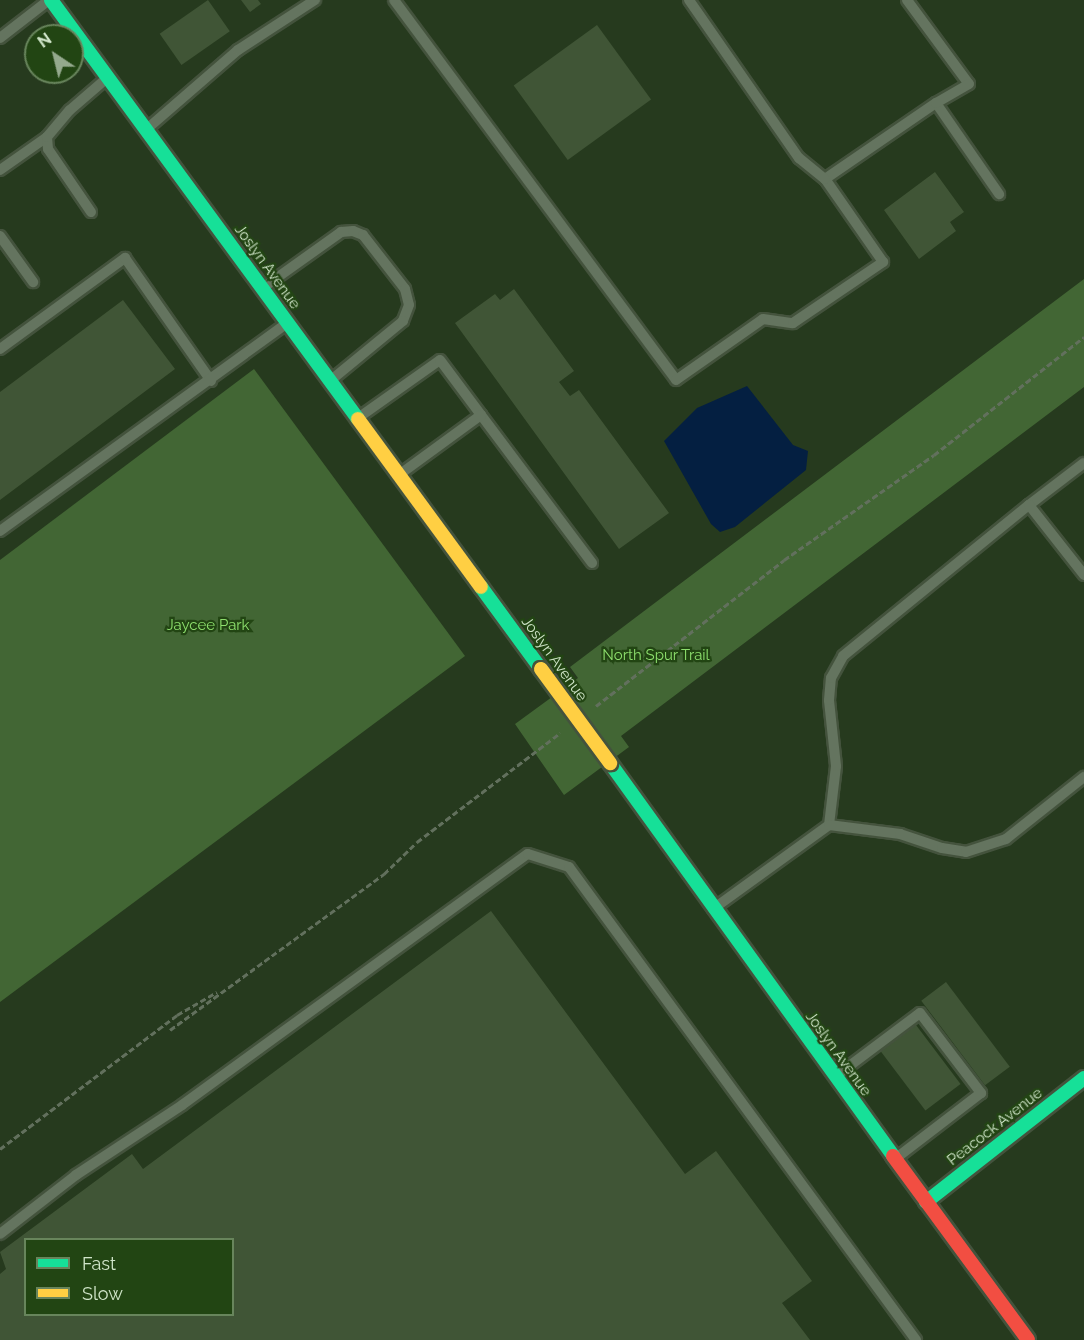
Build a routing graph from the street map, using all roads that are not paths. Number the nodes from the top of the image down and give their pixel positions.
1 (50, 0) edge
2 (315, 0) edge
3 (394, 0) edge
4 (689, 0) edge
5 (907, 0) edge
6 (0, 38) edge
7 (107, 78) junction
8 (936, 103) junction
9 (145, 130) junction
10 (47, 137) junction
11 (0, 170) edge
12 (825, 178) junction
13 (999, 194) dead end
14 (92, 212) dead end
15 (0, 236) edge
16 (33, 282) dead end
17 (262, 288) junction
18 (287, 323) junction
19 (0, 349) edge
20 (211, 381) junction
21 (330, 381) junction
22 (481, 415) junction
23 (357, 418) junction
24 (1084, 463) edge
25 (399, 475) junction
26 (1029, 505) junction
27 (0, 531) edge
28 (592, 563) dead end
29 (1084, 575) edge
30 (1084, 777) edge
31 (829, 825) junction
32 (713, 909) junction
33 (834, 1077) junction
34 (1084, 1078) edge
35 (895, 1159) junction
36 (926, 1202) junction
37 (0, 1234) edge
38 (916, 1340) edge
39 (1028, 1340) edge

1 - 6 lane
1 - 7 main road, Joslyn Avenue
2 - 9 lane
3 - 12 lane
4 - 12 lane
5 - 8 lane
7 - 9 main road, Joslyn Avenue
7 - 10 lane
8 - 12 lane
8 - 13 lane
9 - 17 main road, Joslyn Avenue
10 - 11 lane
10 - 14 lane
15 - 16 lane
17 - 18 main road, Joslyn Avenue
17 - 21 lane
18 - 20 lane
18 - 21 main road, Joslyn Avenue
19 - 20 lane
20 - 27 lane
21 - 23 main road, Joslyn Avenue
22 - 23 lane
22 - 25 lane
22 - 28 lane
23 - 25 main road, Joslyn Avenue
24 - 26 lane
25 - 32 main road, Joslyn Avenue, bridge
26 - 29 lane
26 - 31 lane
30 - 31 lane
31 - 32 lane
32 - 33 main road, Joslyn Avenue
33 - 35 main road, Joslyn Avenue
33 - 35 lane
34 - 36 main road, Peacock Avenue
35 - 36 main road, Joslyn Avenue
36 - 39 main road, Joslyn Avenue
37 - 38 lane

